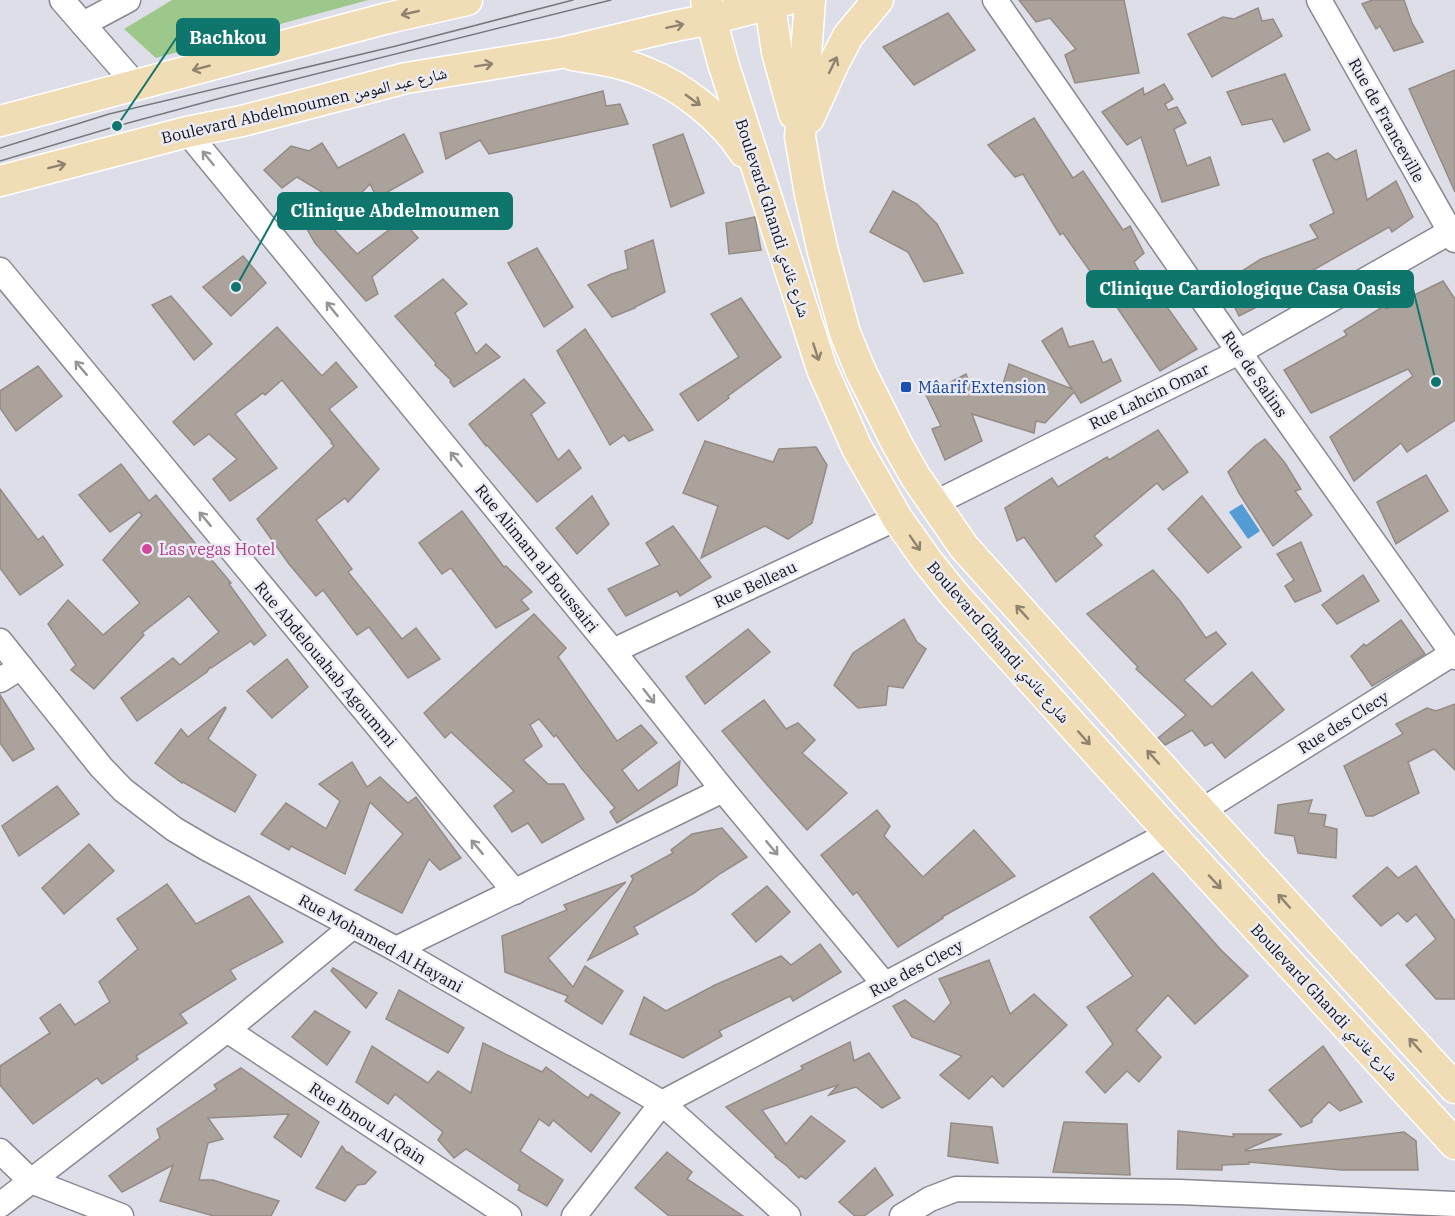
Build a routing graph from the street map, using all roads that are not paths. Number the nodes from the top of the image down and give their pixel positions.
1 (62, 0) edge
2 (128, 0) edge
3 (467, 0) edge
4 (810, 0) edge
5 (878, 0) edge
6 (995, 0) edge
7 (1320, 0) edge
8 (775, 2) edge
9 (708, 9) edge
10 (83, 24) junction
11 (561, 53) junction
12 (136, 85) junction
13 (0, 121) edge
14 (187, 132) junction
15 (800, 137) junction
16 (759, 176) junction
17 (0, 181) edge
18 (1453, 234) edge
19 (0, 270) edge
20 (1239, 352) junction
21 (933, 504) junction
22 (897, 518) junction
23 (0, 641) edge
24 (613, 651) junction
25 (1454, 654) edge
26 (21, 667) junction
27 (0, 680) edge
28 (723, 790) junction
29 (1201, 811) junction
30 (1170, 833) junction
31 (515, 891) junction
32 (353, 926) junction
33 (396, 949) junction
34 (885, 985) junction
35 (227, 1030) junction
36 (1455, 1088) edge
37 (662, 1103) junction
38 (1455, 1144) edge
39 (0, 1151) edge
40 (32, 1180) junction
41 (1455, 1204) edge
42 (0, 1205) edge
43 (122, 1216) edge
44 (509, 1216) edge
45 (574, 1216) edge
46 (788, 1216) edge
47 (902, 1216) edge

1 - 10 street
2 - 10 street
3 -> 12 main road
4 - 15 main road
15 -> 5 main road
6 - 20 street, Rue de Salins
7 - 18 street, Rue de Franceville
8 - 9 main road, Boulevard Abdelmoumen شارع عبد المومن
8 - 15 main road
11 -> 9 main road, Boulevard Abdelmoumen شارع عبد المومن
9 - 16 main road, Boulevard Ghandi شارع غاندي
10 - 12 street
14 -> 11 main road, Boulevard Abdelmoumen شارع عبد المومن
11 -> 16 main road
12 - 13 main road
17 -> 14 main road, Boulevard Abdelmoumen شارع عبد المومن
24 -> 14 street, Rue Alimam al Boussairi
15 - 21 main road
16 -> 22 main road, Boulevard Ghandi شارع غاندي
18 - 20 street, Rue Lahcin Omar
31 -> 19 street, Rue Abdelouahab Agoummi
20 - 21 street, Rue Lahcin Omar
20 - 25 street, Rue de Salins
29 -> 21 main road
22 - 24 street, Rue Belleau
22 -> 30 main road, Boulevard Ghandi شارع غاندي
23 - 26 street, Rue Mohamed Al Hayani
24 -> 28 street, Rue Alimam al Boussairi
25 - 29 street, Rue des Clecy
26 - 27 street
26 - 32 street, Rue Mohamed Al Hayani
28 - 31 street
28 -> 34 street, Rue Alimam al Boussairi
36 -> 29 main road
30 - 34 street, Rue des Clecy
30 -> 38 main road, Boulevard Ghandi شارع غاندي
31 - 33 street
32 - 33 street, Rue Mohamed Al Hayani
32 - 35 street
33 - 37 street, Rue Mohamed Al Hayani
34 - 37 street, Rue des Clecy
35 - 40 street
35 - 44 street, Rue Ibnou Al Qain
37 - 45 street
37 - 46 street, Rue Mohamed Al Hayani
39 - 40 street
40 - 42 street
40 - 43 street
41 - 47 street

